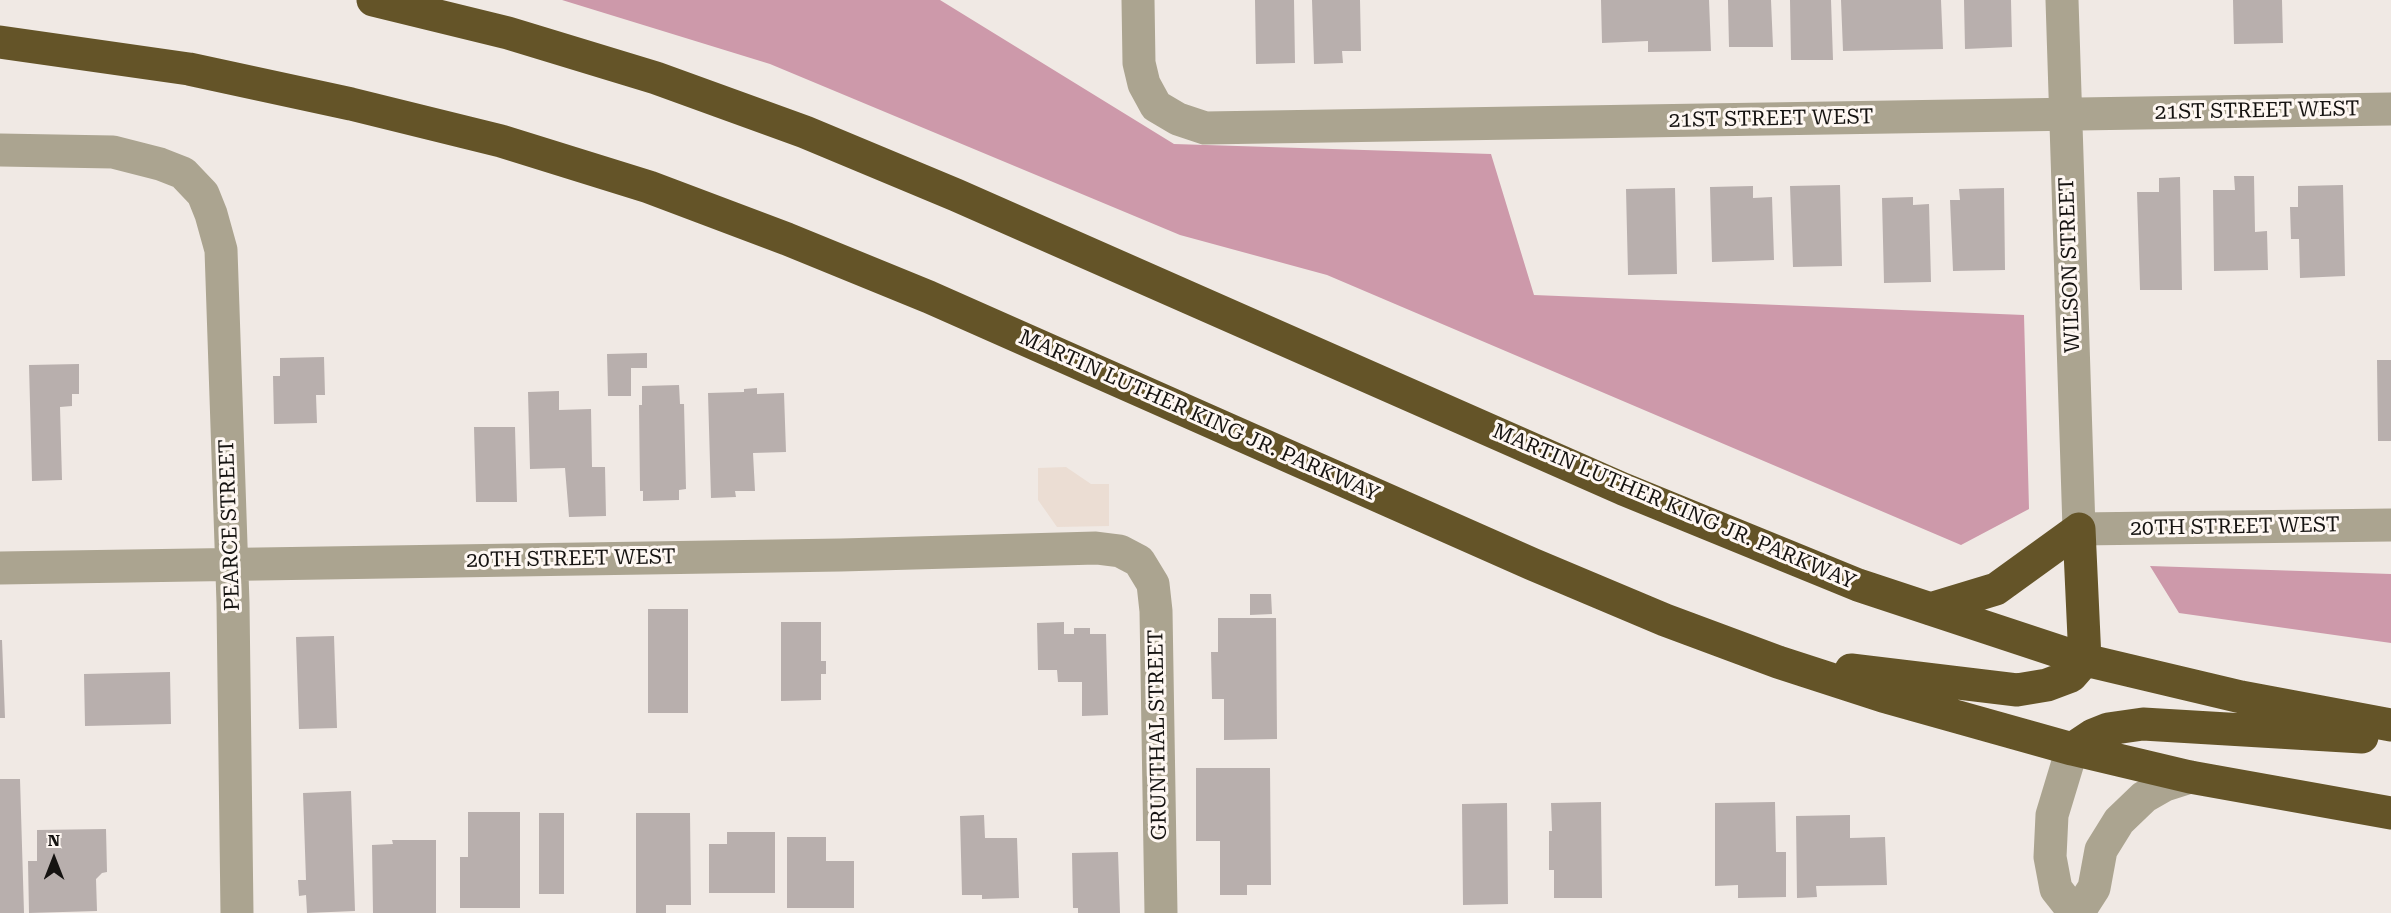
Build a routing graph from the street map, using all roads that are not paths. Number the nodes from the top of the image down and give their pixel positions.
1 (373, 0) edge
2 (1137, 0) edge
3 (2062, 0) edge
4 (0, 42) edge
5 (2391, 108) edge
6 (2065, 114) junction
7 (0, 150) edge
8 (2391, 525) edge
9 (2079, 529) junction
10 (1139, 561) joint
11 (231, 565) junction
12 (0, 568) edge
13 (1930, 609) junction
14 (2085, 660) junction
15 (1778, 662) junction
16 (2391, 724) edge
17 (2391, 739) edge
18 (2072, 749) junction
19 (2190, 777) junction
20 (2391, 813) edge
21 (237, 913) edge
22 (1161, 913) edge
23 (2076, 913) edge

1 - 13 highway, MARTIN LUTHER KING JR. PARKWAY
2 - 6 street, 21ST STREET WEST
3 - 6 street, WILSON STREET
4 - 15 highway, MARTIN LUTHER KING JR. PARKWAY
5 - 6 street, 21ST STREET WEST
6 - 9 street, WILSON STREET
7 - 11 street, PEARCE STREET
8 - 9 street, 20TH STREET WEST
9 - 13 highway
9 - 14 highway
10 - 11 street, 20TH STREET WEST
10 - 22 street, GRUNTHAL STREET
11 - 12 street, 20TH STREET WEST
11 - 21 street, PEARCE STREET
13 - 14 highway, MARTIN LUTHER KING JR. PARKWAY
14 - 15 highway
14 - 16 highway, MARTIN LUTHER KING JR. PARKWAY
15 - 18 highway, MARTIN LUTHER KING JR. PARKWAY
17 - 18 highway
18 - 19 highway, MARTIN LUTHER KING JR. PARKWAY
18 - 23 street
19 - 20 highway, MARTIN LUTHER KING JR. PARKWAY
19 - 23 street

